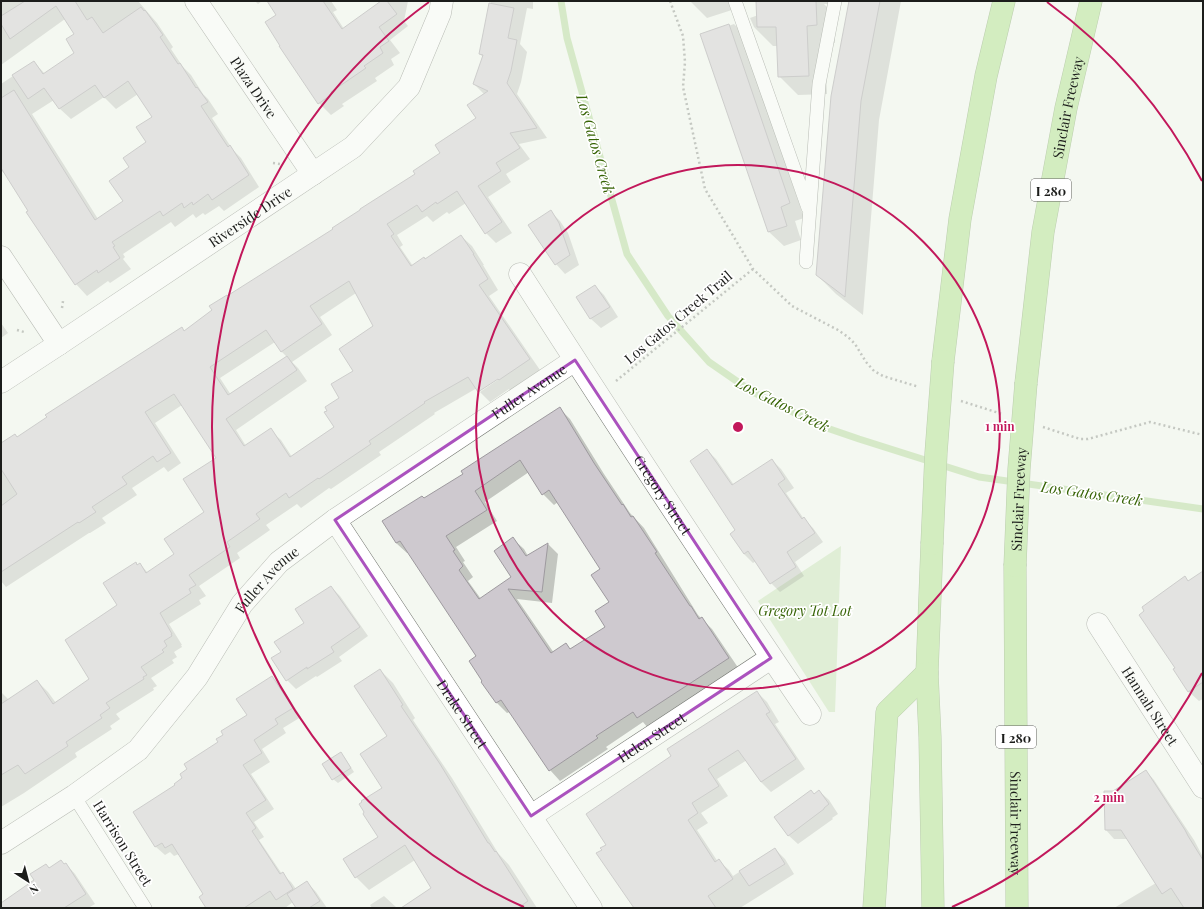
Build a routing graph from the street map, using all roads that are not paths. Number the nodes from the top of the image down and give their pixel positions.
1 (196, 1) edge
2 (442, 1) edge
3 (735, 1) edge
4 (835, 1) edge
5 (1004, 1) edge
6 (1092, 1) edge
7 (313, 174) junction
8 (810, 214) junction
9 (1, 256) edge
10 (806, 262) dead end
11 (520, 274) dead end
12 (59, 344) junction
13 (575, 360) junction
14 (1, 382) edge
15 (335, 520) junction
16 (1098, 624) dead end
17 (771, 658) junction
18 (927, 673) junction
19 (810, 714) dead end
20 (1203, 787) edge
21 (74, 796) junction
22 (530, 816) junction
23 (1, 843) edge
24 (145, 908) edge
25 (591, 908) edge
26 (874, 908) edge
27 (932, 908) edge
28 (1017, 908) edge

1 - 7 street, Plaza Drive
2 - 7 street, Riverside Drive
3 - 8 lane
4 - 8 lane
5 - 18 highway, bridge
6 - 28 highway, Sinclair Freeway / I 280, bridge
7 - 12 street, Riverside Drive
8 - 10 lane
9 - 12 street
11 - 13 street, Gregory Street
12 - 14 street, Riverside Drive
13 - 15 street, Fuller Avenue
13 - 17 street, Gregory Street
15 - 21 street, Fuller Avenue
15 - 22 street, Drake Street
16 - 20 street, Hannah Street
17 - 19 street, Gregory Street
17 - 22 street, Helen Street
18 - 26 highway
18 - 27 highway
21 - 23 street, Fuller Avenue
21 - 24 lane, Harrison Street
22 - 25 street, Drake Street

